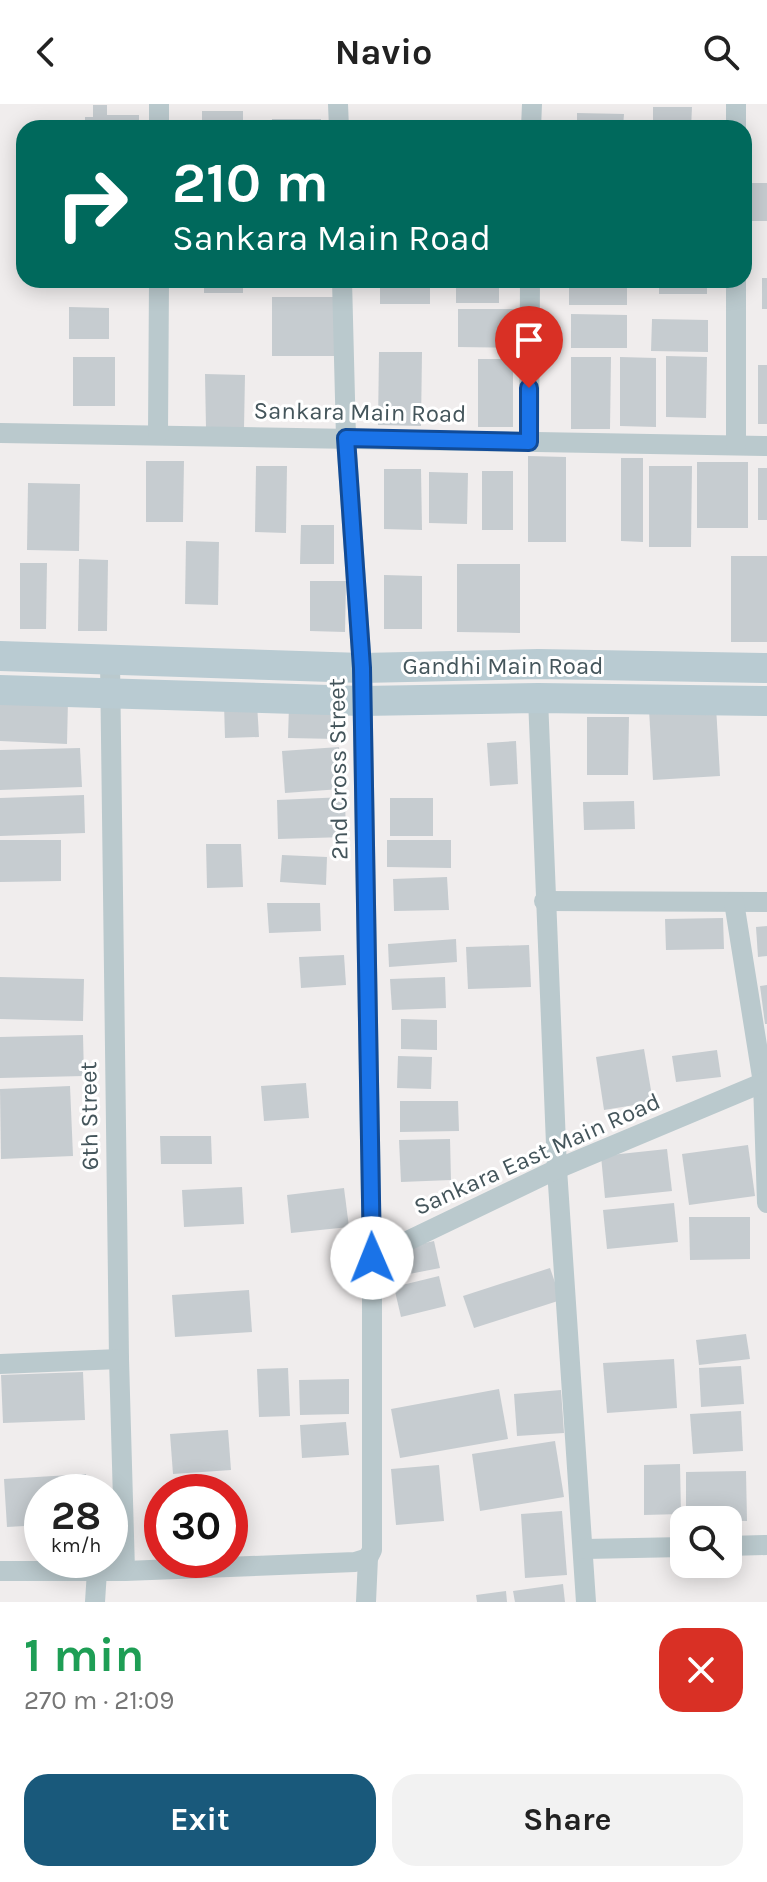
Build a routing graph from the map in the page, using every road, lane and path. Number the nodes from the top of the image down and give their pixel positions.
1 (159, 288) edge
2 (342, 288) edge
3 (530, 288) edge
4 (736, 288) edge
5 (0, 433) edge
6 (158, 433) junction
7 (346, 438) junction
8 (529, 442) junction
9 (736, 445) junction
10 (767, 446) edge
11 (0, 656) edge
12 (110, 660) junction
13 (362, 668) junction
14 (767, 668) edge
15 (0, 690) edge
16 (110, 694) junction
17 (538, 698) junction
18 (362, 701) junction
19 (767, 701) edge
20 (544, 901) junction
21 (734, 902) junction
22 (767, 902) edge
23 (765, 1082) edge
24 (557, 1169) junction
25 (767, 1203) edge
26 (372, 1258) junction
27 (119, 1359) junction
28 (0, 1364) edge
29 (122, 1474) edge
30 (767, 1545) edge
31 (742, 1546) edge
32 (670, 1547) edge
33 (585, 1549) junction
34 (368, 1558) junction
35 (0, 1571) edge
36 (24, 1571) edge
37 (128, 1571) edge
38 (97, 1578) edge
39 (95, 1602) edge
40 (366, 1602) edge
41 (586, 1602) edge

1 - 6 street
2 - 7 street, 2nd Cross Street
3 - 8 street
4 - 9 street
5 - 6 street, Sankara Main Road
6 - 7 street, Sankara Main Road
7 - 8 street, Sankara Main Road
7 - 13 street, 2nd Cross Street
8 - 9 street, Sankara Main Road
9 - 10 street, Sankara Main Road
11 - 12 street, Gandhi Main Road
12 - 13 street, Gandhi Main Road
12 - 16 street, 6th Street
13 - 14 street, Gandhi Main Road
13 - 18 street, 2nd Cross Street
15 - 16 street, Gandhi Main Road
16 - 18 street, Gandhi Main Road
16 - 27 street, 6th Street
17 - 18 street, Gandhi Main Road
17 - 19 street, Gandhi Main Road
17 - 20 street
18 - 26 street, 2nd Cross Street
20 - 21 street
20 - 24 street
21 - 22 street
21 - 23 street
23 - 24 street, Sankara East Main Road
23 - 25 street
24 - 26 street, Sankara East Main Road
24 - 33 street
26 - 34 street
27 - 28 street
27 - 29 street, 6th Street
30 - 31 street
32 - 33 street
33 - 41 street
34 - 37 street
34 - 40 street
35 - 36 street
38 - 39 street

